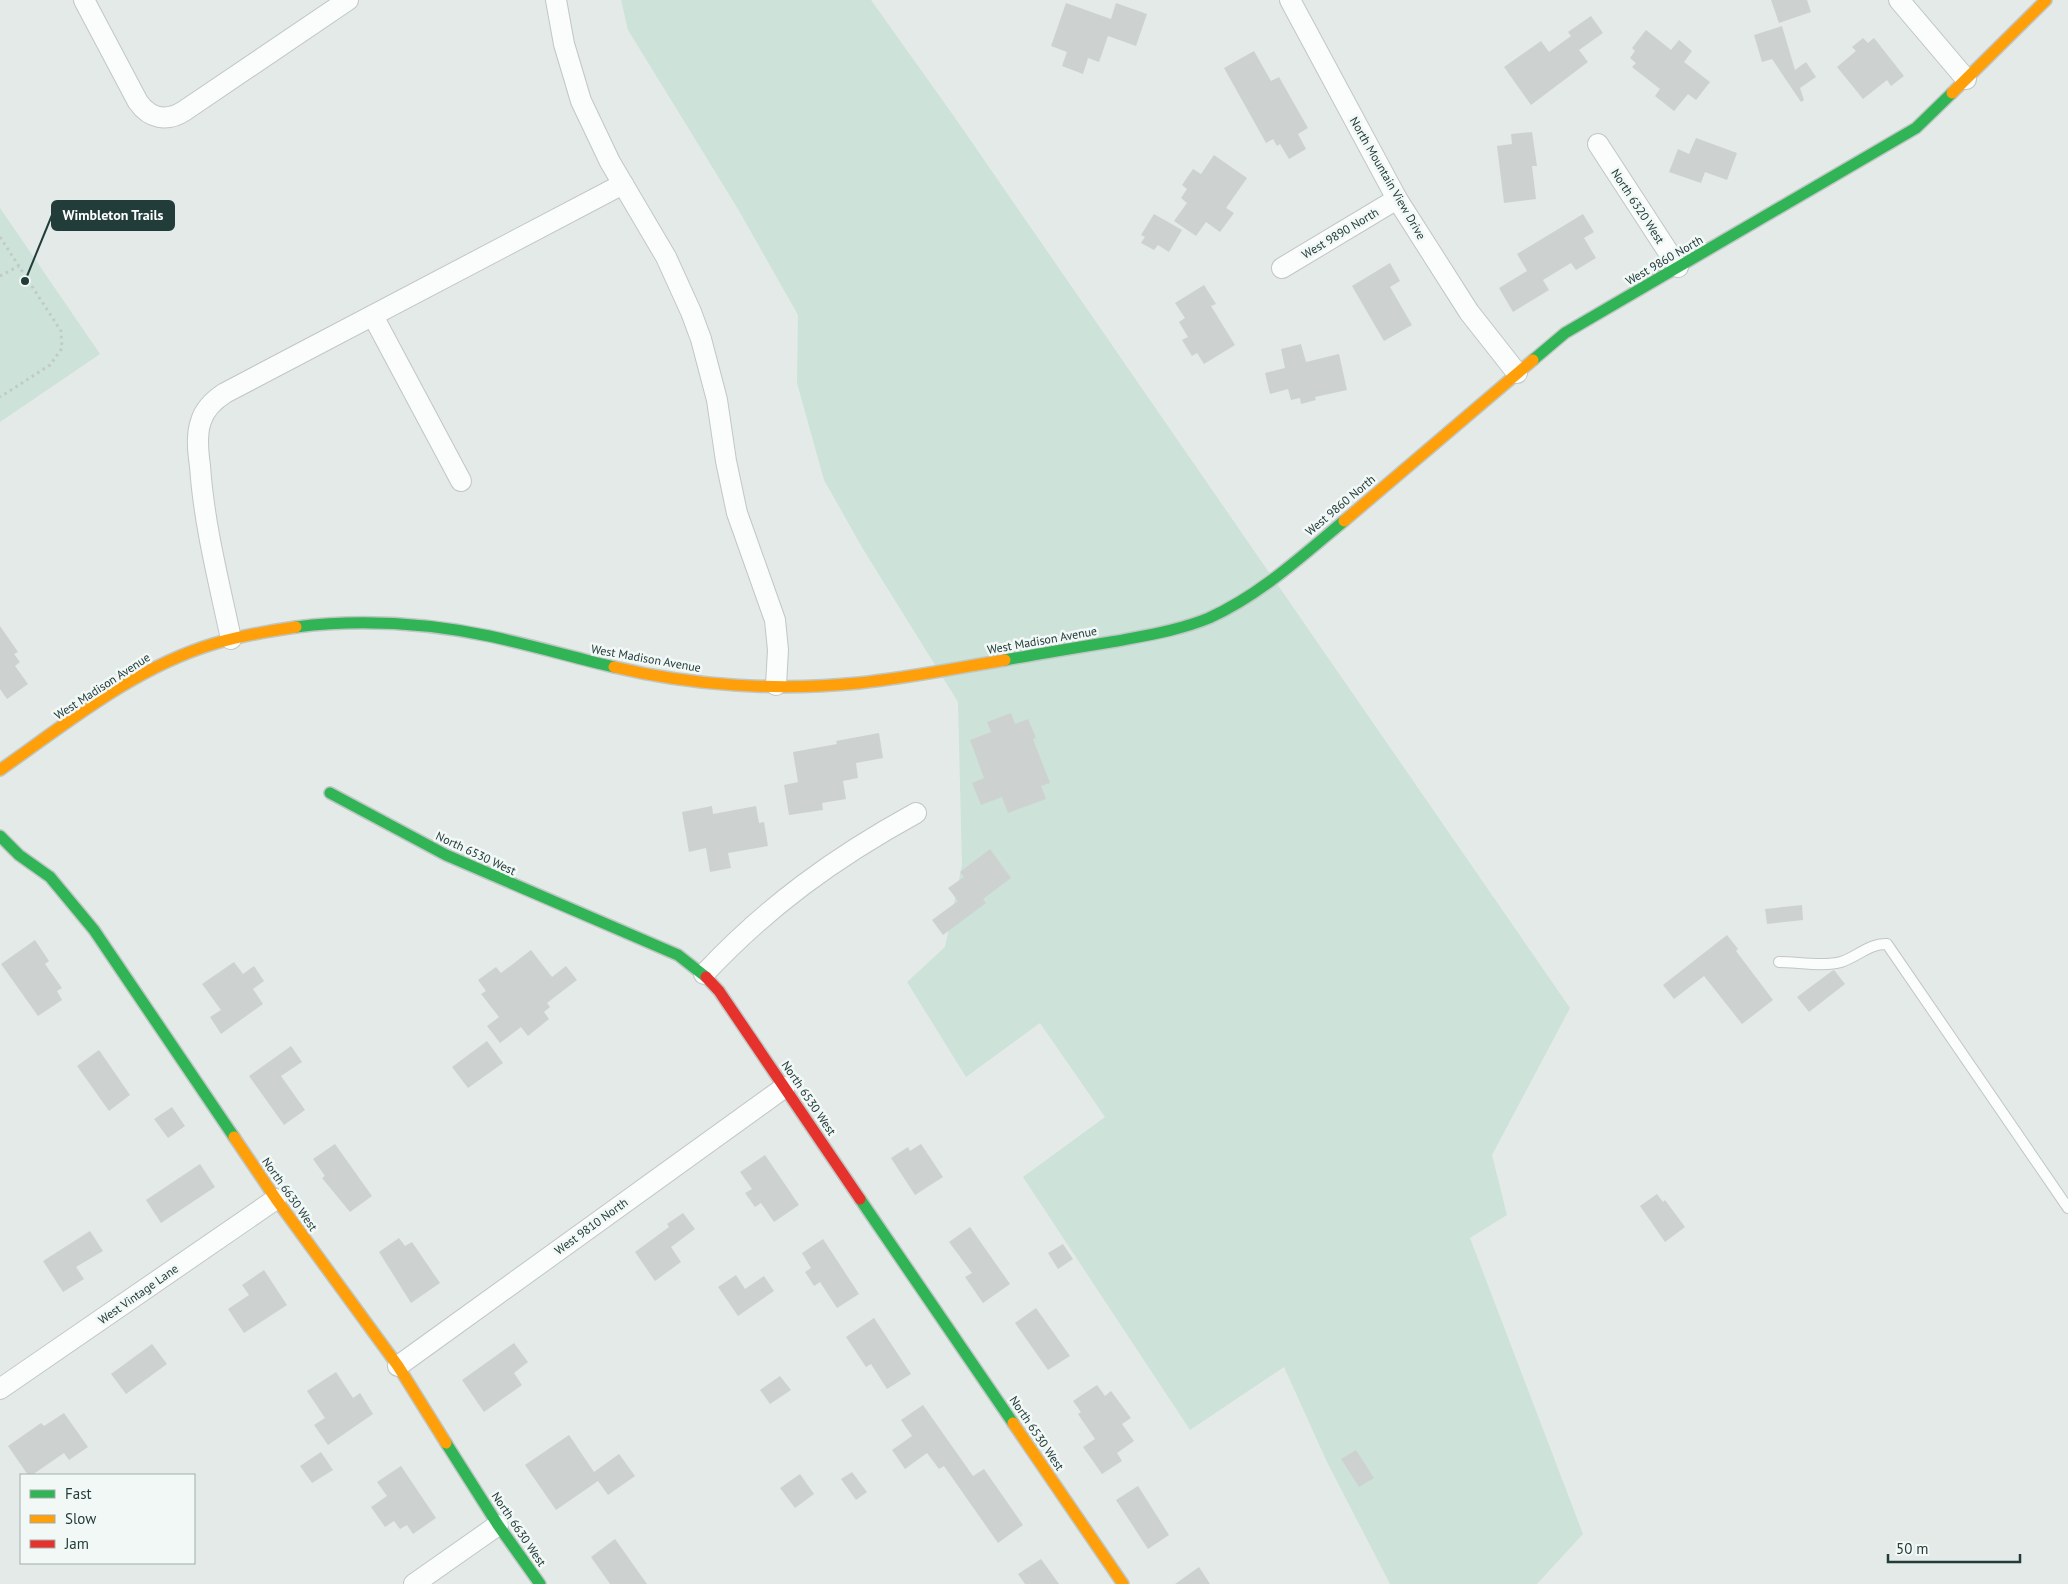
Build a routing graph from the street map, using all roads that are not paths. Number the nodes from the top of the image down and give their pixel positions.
1 (84, 0) edge
2 (348, 0) edge
3 (556, 0) edge
4 (1290, 0) edge
5 (1898, 0) edge
6 (2046, 0) edge
7 (1966, 79) junction
8 (1598, 144) dead end
9 (623, 184) junction
10 (1397, 199) junction
11 (1282, 268) dead end
12 (1678, 268) junction
13 (372, 316) junction
14 (1517, 373) junction
15 (461, 481) dead end
16 (1302, 556) joint
17 (231, 639) junction
18 (776, 685) junction
19 (0, 770) edge
20 (330, 793) dead end
21 (916, 814) dead end
22 (0, 836) edge
23 (1779, 962) dead end
24 (704, 974) junction
25 (785, 1087) junction
26 (276, 1199) junction
27 (2068, 1208) edge
28 (398, 1366) junction
29 (0, 1389) edge
30 (498, 1525) junction
31 (414, 1584) edge
32 (540, 1584) edge
33 (1123, 1584) edge

1 - 2 street
3 - 9 street
4 - 10 street, North Mountain View Drive
5 - 7 street
6 - 7 street, West 9860 North
7 - 12 street, West 9860 North
8 - 12 street, North 6320 West
9 - 13 street
9 - 18 street
10 - 11 street, West 9890 North
10 - 14 street, North Mountain View Drive
12 - 14 street, West 9860 North
13 - 15 street
13 - 17 street
14 - 16 street, West 9860 North
16 - 18 street, West Madison Avenue
17 - 18 street, West Madison Avenue
17 - 19 street, West Madison Avenue
20 - 24 street, North 6530 West
21 - 24 street
22 - 26 street, North 6630 West
23 - 27 lane
24 - 25 street, North 6530 West
25 - 28 street, West 9810 North
25 - 33 street, North 6530 West
26 - 28 street, North 6630 West
26 - 29 street, West Vintage Lane
28 - 30 street, North 6630 West
30 - 31 street
30 - 32 street, North 6630 West

